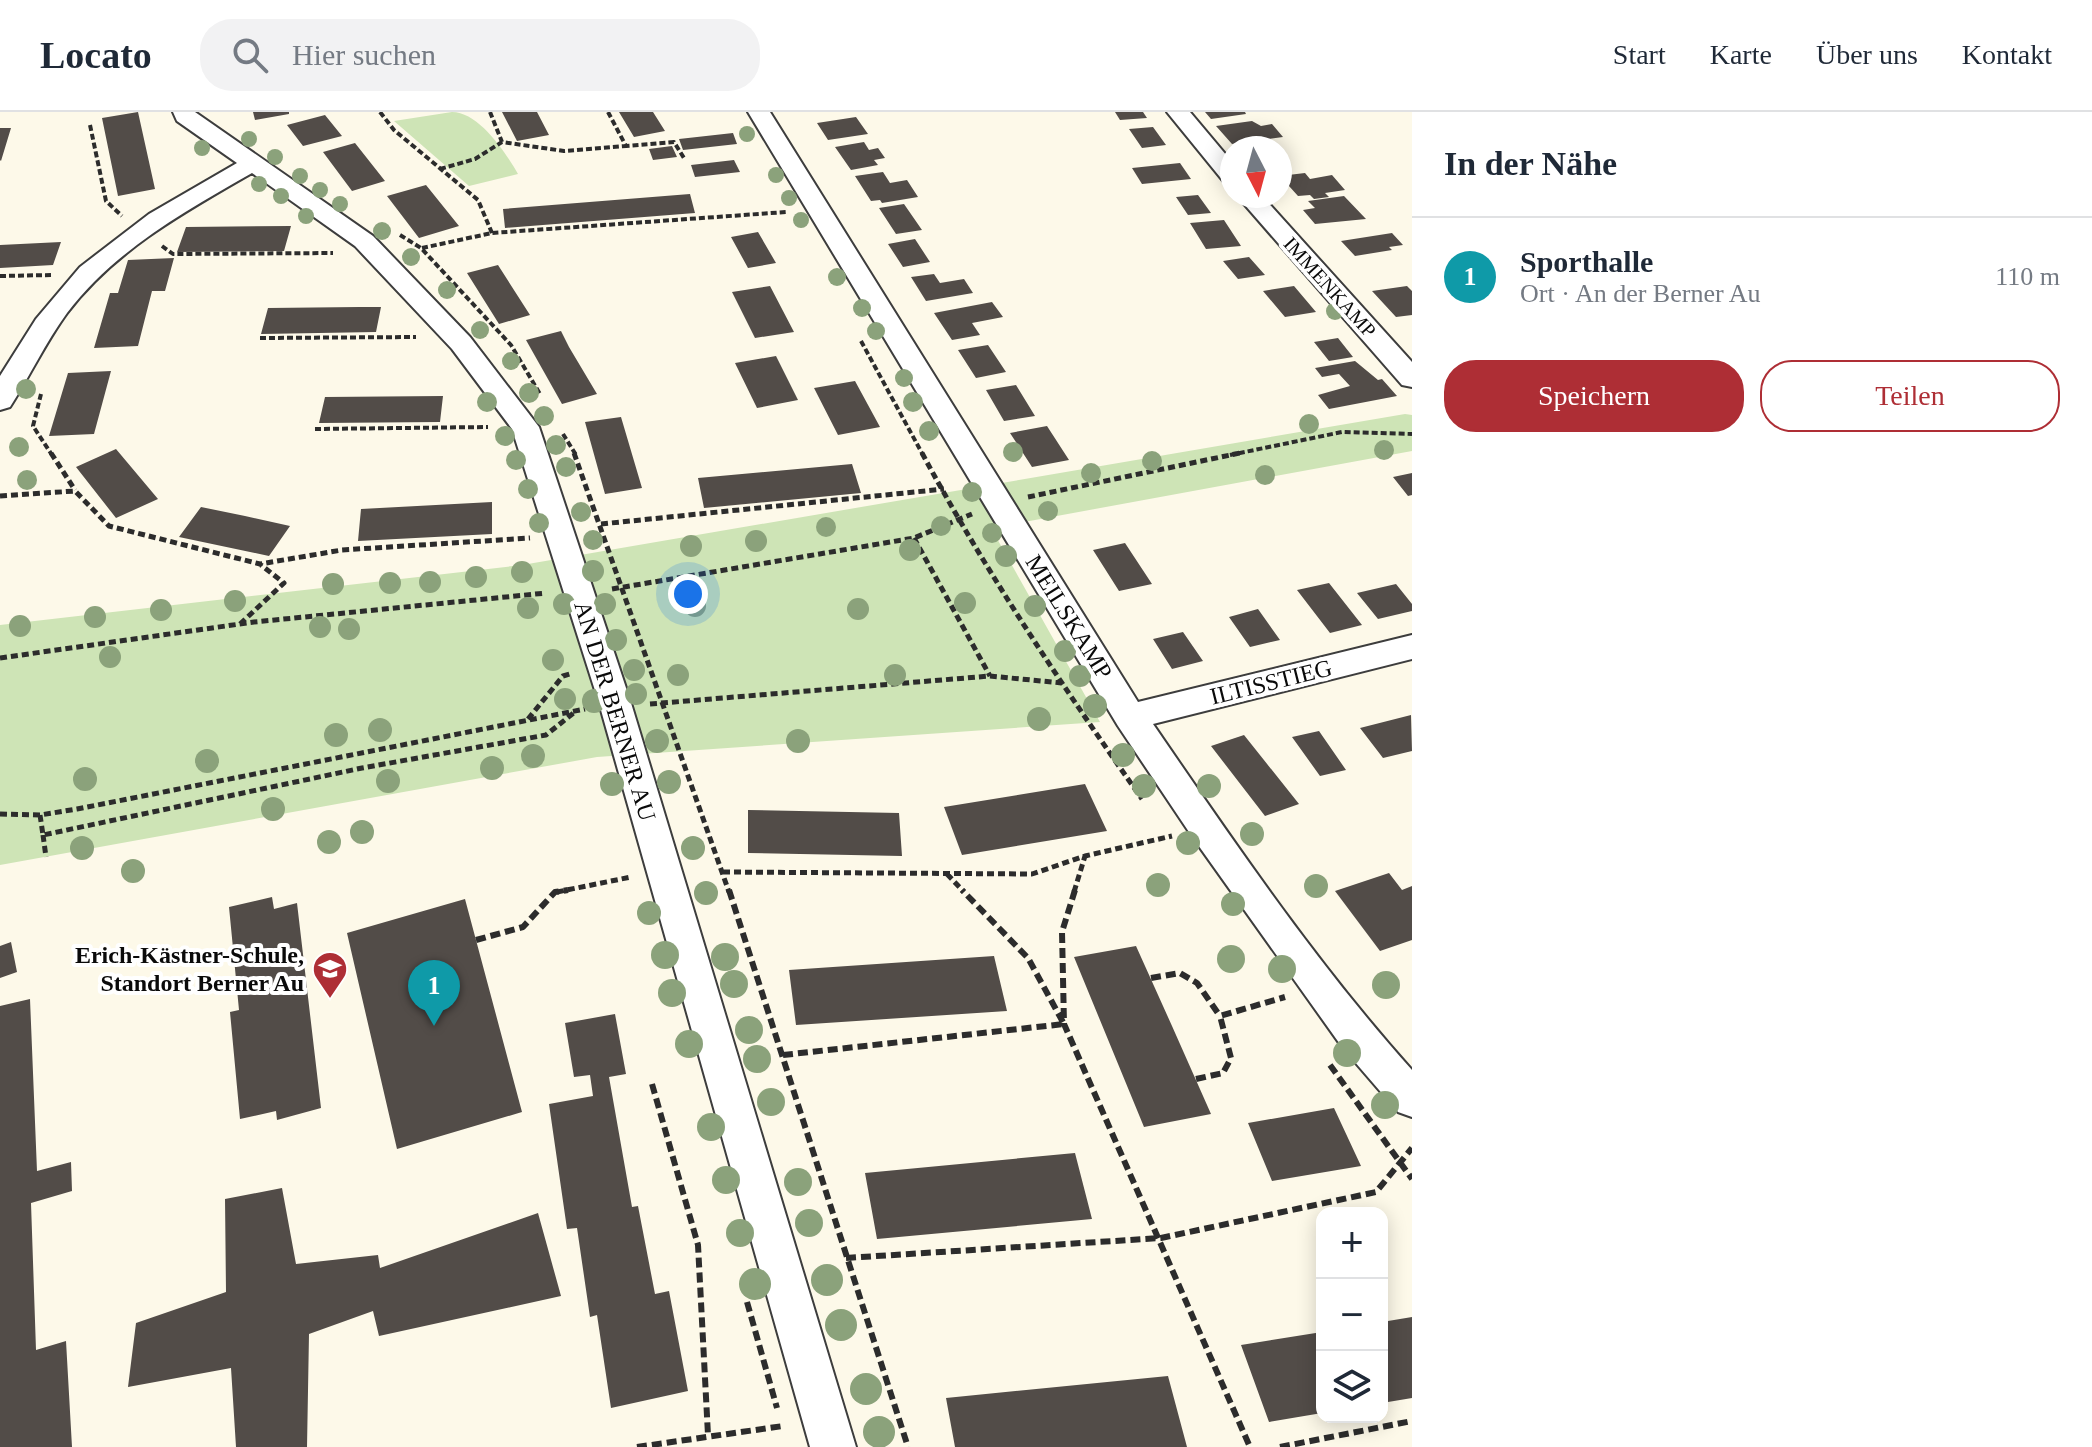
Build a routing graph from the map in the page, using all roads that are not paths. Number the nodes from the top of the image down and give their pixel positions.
1 (184, 112) edge
2 (759, 112) edge
3 (1178, 112) edge
4 (254, 163) junction
5 (1220, 163) edge
6 (1260, 208) edge
7 (1412, 379) edge
8 (0, 401) edge
9 (1412, 647) edge
10 (1130, 717) junction
11 (1412, 1099) edge
12 (833, 1447) edge

1 - 4 street, AN DER BERNER AU
2 - 10 street, MEILSKAMP
3 - 5 street
4 - 8 street
4 - 12 street, AN DER BERNER AU
6 - 7 street, IMMENKAMP
9 - 10 street, ILTISSTIEG
10 - 11 street, MEILSKAMP

